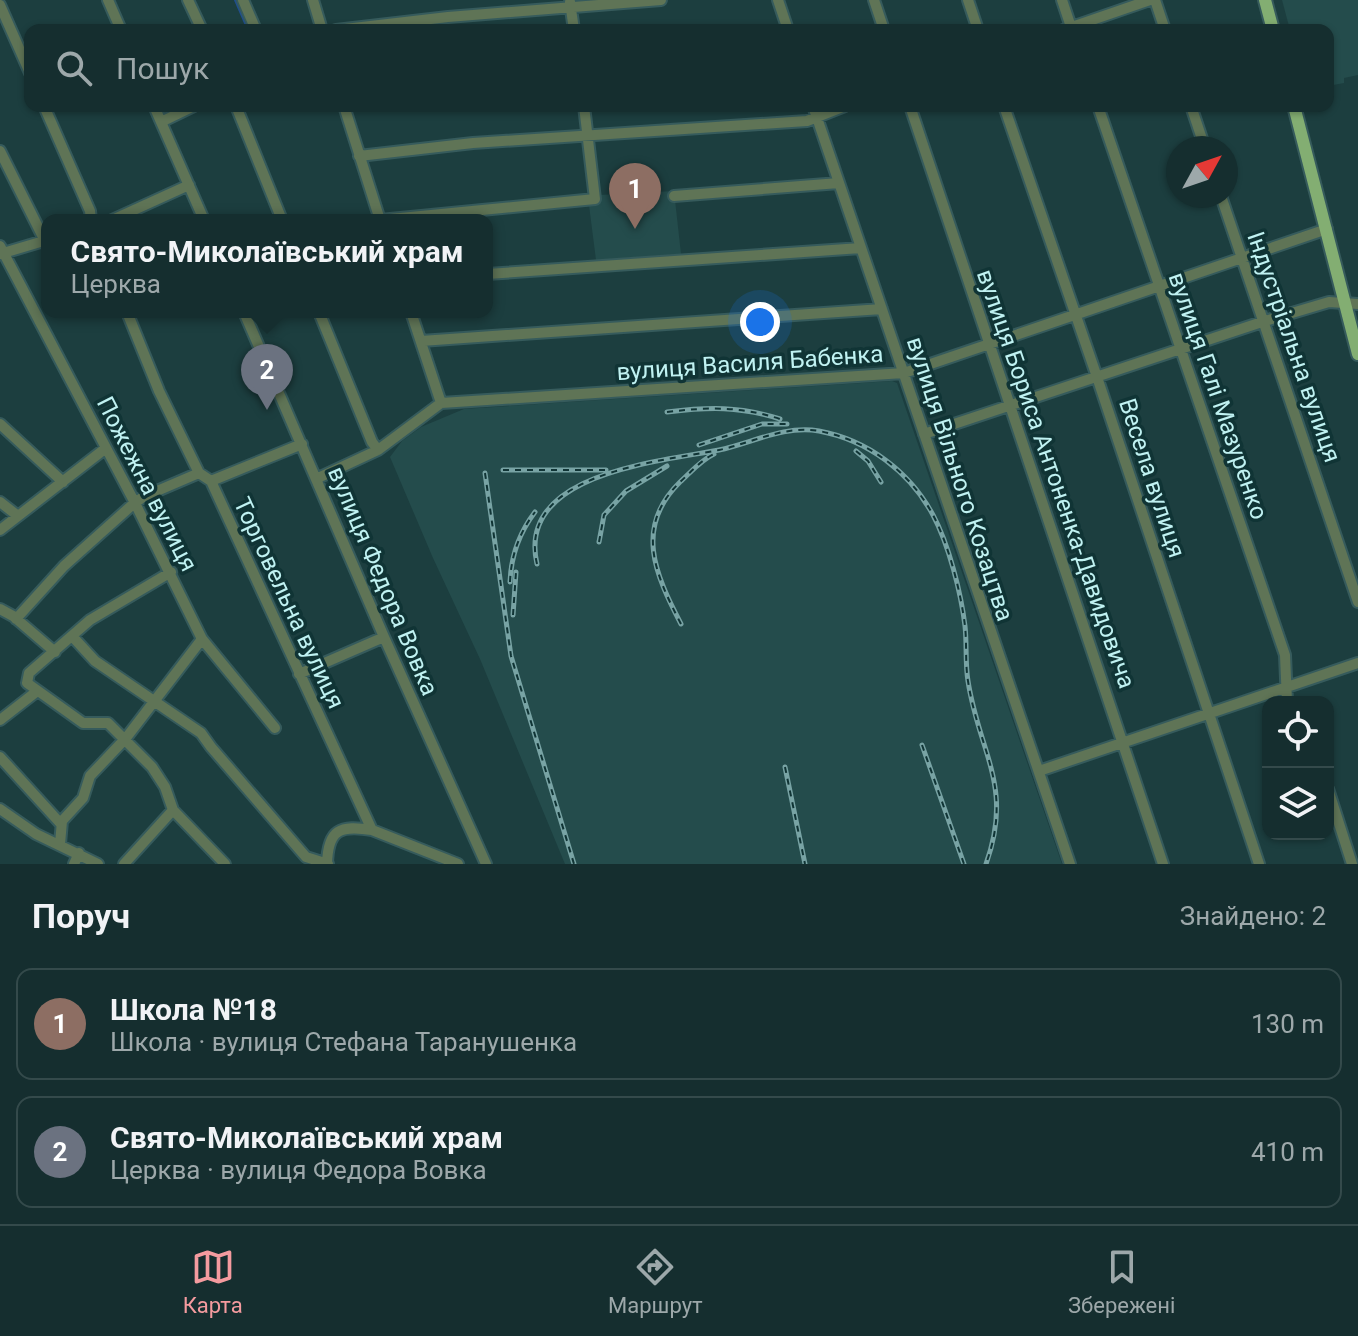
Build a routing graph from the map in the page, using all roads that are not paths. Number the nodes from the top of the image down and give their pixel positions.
1 (108, 0) edge
2 (188, 0) edge
3 (243, 0) edge
4 (313, 0) edge
5 (661, 0) edge
6 (778, 0) edge
7 (874, 0) edge
8 (968, 0) edge
9 (1062, 0) edge
10 (1153, 0) edge
11 (1265, 0) edge
12 (570, 3) edge
13 (0, 5) edge
14 (118, 24) edge
15 (199, 24) edge
16 (253, 24) edge
17 (320, 24) edge
18 (388, 24) edge
19 (573, 24) edge
20 (786, 24) edge
21 (882, 24) edge
22 (976, 24) edge
23 (1068, 24) edge
24 (1083, 24) edge
25 (1163, 24) edge
26 (1271, 24) edge
27 (24, 59) edge
28 (47, 112) edge
29 (157, 112) edge
30 (182, 112) edge
31 (238, 112) edge
32 (346, 112) edge
33 (585, 112) edge
34 (814, 112) edge
35 (815, 112) edge
36 (912, 112) edge
37 (1006, 112) edge
38 (1100, 112) edge
39 (1193, 112) edge
40 (1296, 112) edge
41 (161, 122) junction
42 (588, 135) junction
43 (1201, 136) edge
44 (0, 151) edge
45 (359, 156) junction
46 (839, 183) junction
47 (189, 185) junction
48 (674, 196) dead end
49 (1225, 208) edge
50 (90, 214) edge
51 (125, 214) edge
52 (201, 214) edge
53 (280, 214) edge
54 (378, 214) edge
55 (433, 214) edge
56 (1327, 229) junction
57 (41, 231) edge
58 (41, 242) edge
59 (861, 248) junction
60 (1, 251) edge
61 (1242, 258) junction
62 (493, 274) edge
63 (1159, 288) junction
64 (1352, 304) edge
65 (882, 309) junction
66 (1076, 315) junction
67 (129, 318) edge
68 (247, 318) edge
69 (321, 318) edge
70 (413, 318) edge
71 (1265, 321) junction
72 (421, 341) junction
73 (990, 344) junction
74 (1181, 348) junction
75 (1358, 354) edge
76 (904, 373) junction
77 (1097, 377) junction
78 (441, 403) junction
79 (1010, 405) junction
80 (0, 424) edge
81 (924, 434) junction
82 (302, 444) junction
83 (106, 448) junction
84 (378, 450) junction
85 (199, 473) junction
86 (318, 478) junction
87 (211, 481) junction
88 (63, 482) junction
89 (0, 502) edge
90 (135, 503) junction
91 (18, 516) junction
92 (0, 530) edge
93 (171, 572) junction
94 (1358, 602) edge
95 (0, 609) edge
96 (16, 619) junction
97 (72, 636) junction
98 (384, 637) junction
99 (202, 639) junction
100 (55, 652) junction
101 (1358, 663) edge
102 (299, 674) junction
103 (1288, 687) junction
104 (36, 692) junction
105 (1287, 696) edge
106 (155, 700) junction
107 (1208, 714) junction
108 (0, 720) edge
109 (275, 728) dead end
110 (126, 738) junction
111 (1123, 741) junction
112 (0, 757) edge
113 (1039, 771) junction
114 (1334, 808) edge
115 (0, 809) edge
116 (173, 810) junction
117 (61, 824) junction
118 (372, 830) junction
119 (60, 844) junction
120 (79, 853) junction
121 (483, 863) edge
122 (74, 864) edge
123 (98, 864) edge
124 (124, 864) edge
125 (225, 864) edge
126 (328, 864) edge
127 (458, 864) edge
128 (1070, 864) edge
129 (1163, 864) edge
130 (1259, 864) edge
131 (1352, 864) edge

1 - 14 street
2 - 15 street
3 - 16 street
4 - 17 street
5 - 12 street
6 - 20 street
7 - 21 street
8 - 22 street
9 - 23 street
10 - 24 street
10 - 25 street
11 - 26 main road
12 - 18 street
12 - 19 street
13 - 27 street
28 - 50 street
29 - 41 street
30 - 41 street
31 - 53 street
32 - 45 street
33 - 42 street
34 - 42 street
35 - 46 street, вулиця Вільного Козацтва
36 - 73 street, вулиця Бориса Антоненка-Давидовича
37 - 66 street, Весела вулиця
38 - 63 street, вулиця Галі Мазуренко
39 - 43 street
40 - 56 main road
41 - 47 street
42 - 45 street
42 - 55 street
44 - 57 street
45 - 54 street
46 - 48 street
46 - 59 street, вулиця Вільного Козацтва
47 - 51 street
47 - 52 street
49 - 61 street, Індустріальна вулиця
56 - 61 street, вулиця Василя Бабенка
56 - 64 main road
58 - 60 street
59 - 62 street
59 - 65 street, вулиця Вільного Козацтва
60 - 83 street, Пожежна вулиця
61 - 63 street, вулиця Василя Бабенка
61 - 71 street, Індустріальна вулиця
63 - 66 street, вулиця Василя Бабенка
63 - 74 street, вулиця Галі Мазуренко
64 - 71 street
64 - 75 main road
65 - 72 street
65 - 76 street, вулиця Вільного Козацтва
66 - 73 street, вулиця Василя Бабенка
66 - 77 street, Весела вулиця
67 - 85 street
68 - 82 street, вулиця Федора Вовка
69 - 84 street
70 - 72 street
71 - 74 street
71 - 94 street, Індустріальна вулиця
72 - 78 street
73 - 76 street, вулиця Василя Бабенка
73 - 79 street, вулиця Бориса Антоненка-Давидовича
74 - 77 street
74 - 103 street, вулиця Галі Мазуренко
76 - 78 street, вулиця Василя Бабенка
76 - 81 street, вулиця Вільного Козацтва
77 - 79 street
77 - 107 street, Весела вулиця
78 - 84 street
79 - 81 street
79 - 111 street, вулиця Бориса Антоненка-Давидовича
80 - 88 street
81 - 113 street, вулиця Вільного Козацтва
82 - 86 street, вулиця Федора Вовка
82 - 87 street
83 - 88 street
83 - 90 street, Пожежна вулиця
84 - 86 street
85 - 87 street, Торговельна вулиця
85 - 90 street
86 - 98 street, вулиця Федора Вовка
87 - 102 street, Торговельна вулиця
88 - 91 street
89 - 91 street
90 - 93 street, Пожежна вулиця
90 - 96 street
91 - 92 street
93 - 97 street
93 - 99 street, Пожежна вулиця
95 - 96 street
96 - 100 street
97 - 100 street
97 - 106 street
98 - 102 street
98 - 121 street, вулиця Федора Вовка
99 - 106 street
99 - 109 street, Пожежна вулиця
100 - 104 street
101 - 103 street
102 - 118 street, Торговельна вулиця
103 - 105 street, вулиця Галі Мазуренко
103 - 107 street
104 - 108 street
104 - 110 street
106 - 110 street
106 - 126 street
107 - 111 street
107 - 130 street, Весела вулиця
110 - 116 street
110 - 117 street
111 - 113 street
111 - 129 street, вулиця Бориса Антоненка-Давидовича
112 - 117 street
113 - 128 street, вулиця Вільного Козацтва
114 - 131 street
115 - 119 street
116 - 124 street
116 - 125 street
117 - 119 street
118 - 126 street
118 - 127 street
119 - 120 street
120 - 122 street
120 - 123 street

